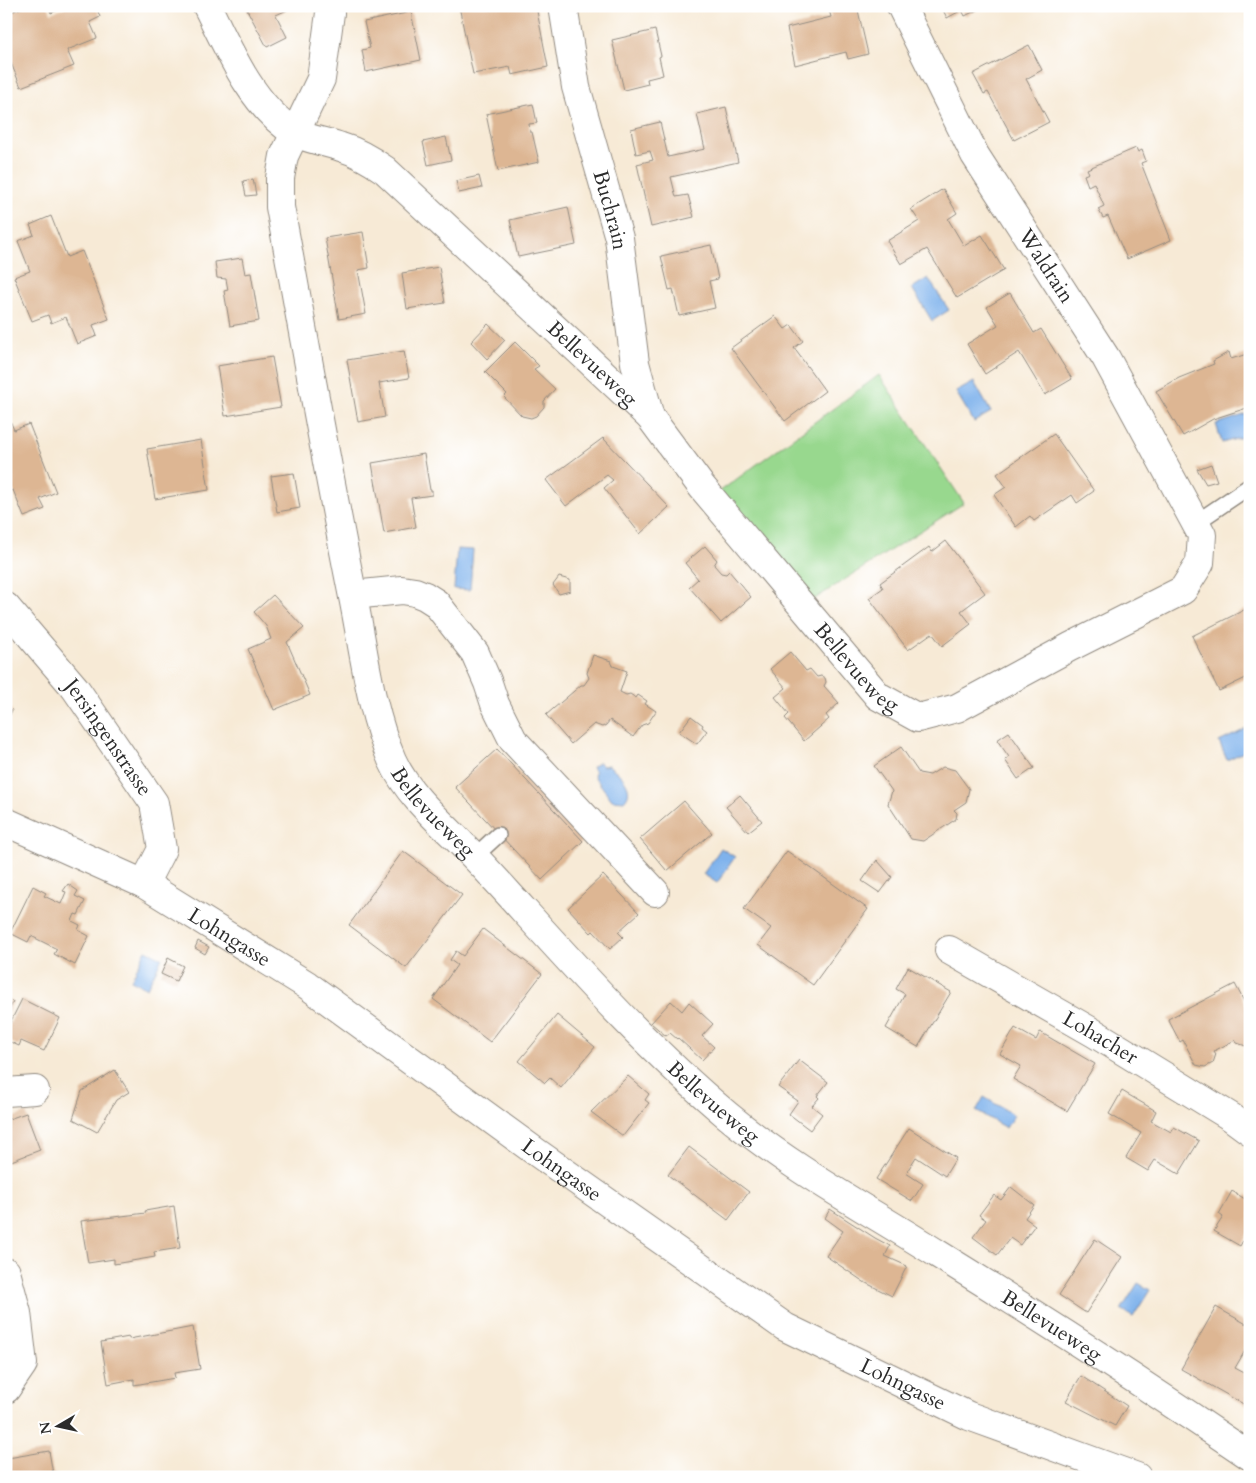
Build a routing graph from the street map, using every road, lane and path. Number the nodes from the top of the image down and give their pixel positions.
1 (207, 6) edge
2 (329, 6) edge
3 (563, 6) edge
4 (901, 6) edge
5 (294, 132) junction
6 (650, 417) junction
7 (1250, 486) edge
8 (1194, 524) junction
9 (353, 595) junction
10 (6, 607) edge
11 (6, 822) edge
12 (498, 835) dead end
13 (474, 857) junction
14 (144, 884) junction
15 (655, 892) dead end
16 (949, 950) dead end
17 (35, 1090) dead end
18 (6, 1092) edge
19 (1250, 1131) edge
20 (6, 1272) edge
21 (6, 1389) edge
22 (1250, 1456) edge
23 (1137, 1477) edge

1 - 5 street
2 - 5 street
3 - 6 street, Buchrain
4 - 8 street, Waldrain
5 - 6 street, Bellevueweg
5 - 9 street, Bellevueweg
6 - 8 street, Bellevueweg
7 - 8 lane
9 - 13 street, Bellevueweg
9 - 15 street
10 - 14 street, Jersingenstrasse
11 - 14 street, Lohngasse
12 - 13 lane
13 - 22 street, Bellevueweg
14 - 23 street, Lohngasse
16 - 19 street, Lohacher
17 - 18 street
20 - 21 street

